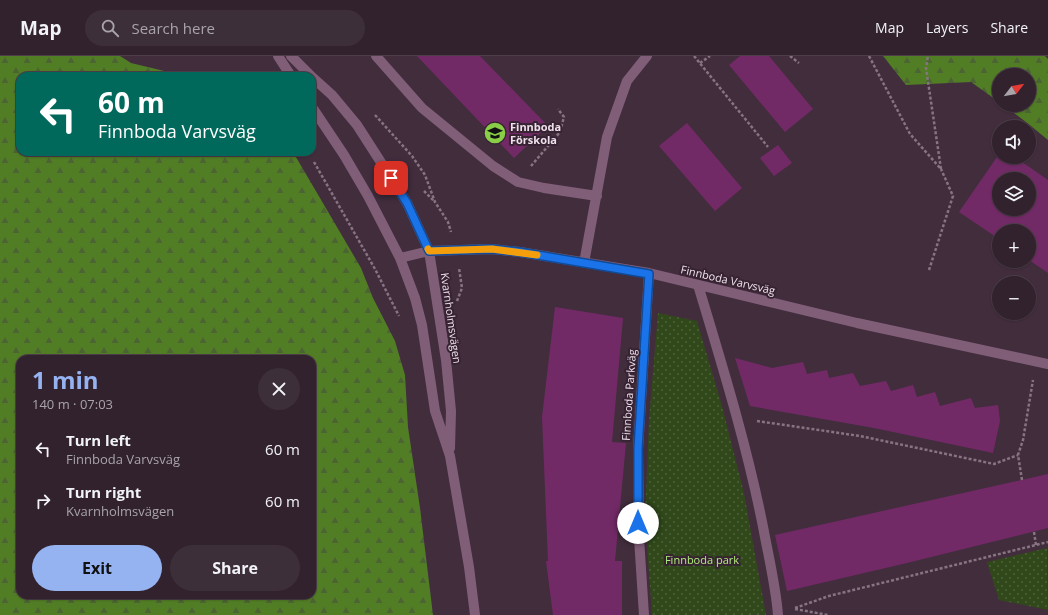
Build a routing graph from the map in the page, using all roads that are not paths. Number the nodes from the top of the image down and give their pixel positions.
1 (278, 56) edge
2 (291, 56) edge
3 (376, 56) edge
4 (647, 56) edge
5 (288, 72) edge
6 (306, 72) edge
7 (316, 81) edge
8 (316, 113) edge
9 (597, 196) junction
10 (429, 251) junction
11 (400, 258) junction
12 (584, 263) junction
13 (649, 274) junction
14 (698, 285) junction
15 (1048, 364) edge
16 (450, 456) junction
17 (475, 615) edge
18 (644, 615) edge
19 (778, 615) edge

1 - 5 street
2 - 6 street, Kvarnholmsvägen
3 - 9 street
4 - 9 street
7 - 10 street, Kvarnholmsvägen
8 - 11 street, Kvarnholmsvägen
9 - 12 street
10 - 11 street, Finnboda Varvsväg
10 - 12 street, Finnboda Varvsväg
10 - 16 street, Kvarnholmsvägen
11 - 16 street, Kvarnholmsvägen
12 - 13 street, Finnboda Varvsväg
13 - 14 street, Finnboda Varvsväg
13 - 18 street, Finnboda Parkväg
14 - 15 street, Finnboda Varvsväg
14 - 19 street
16 - 17 street, Kvarnholmsvägen

